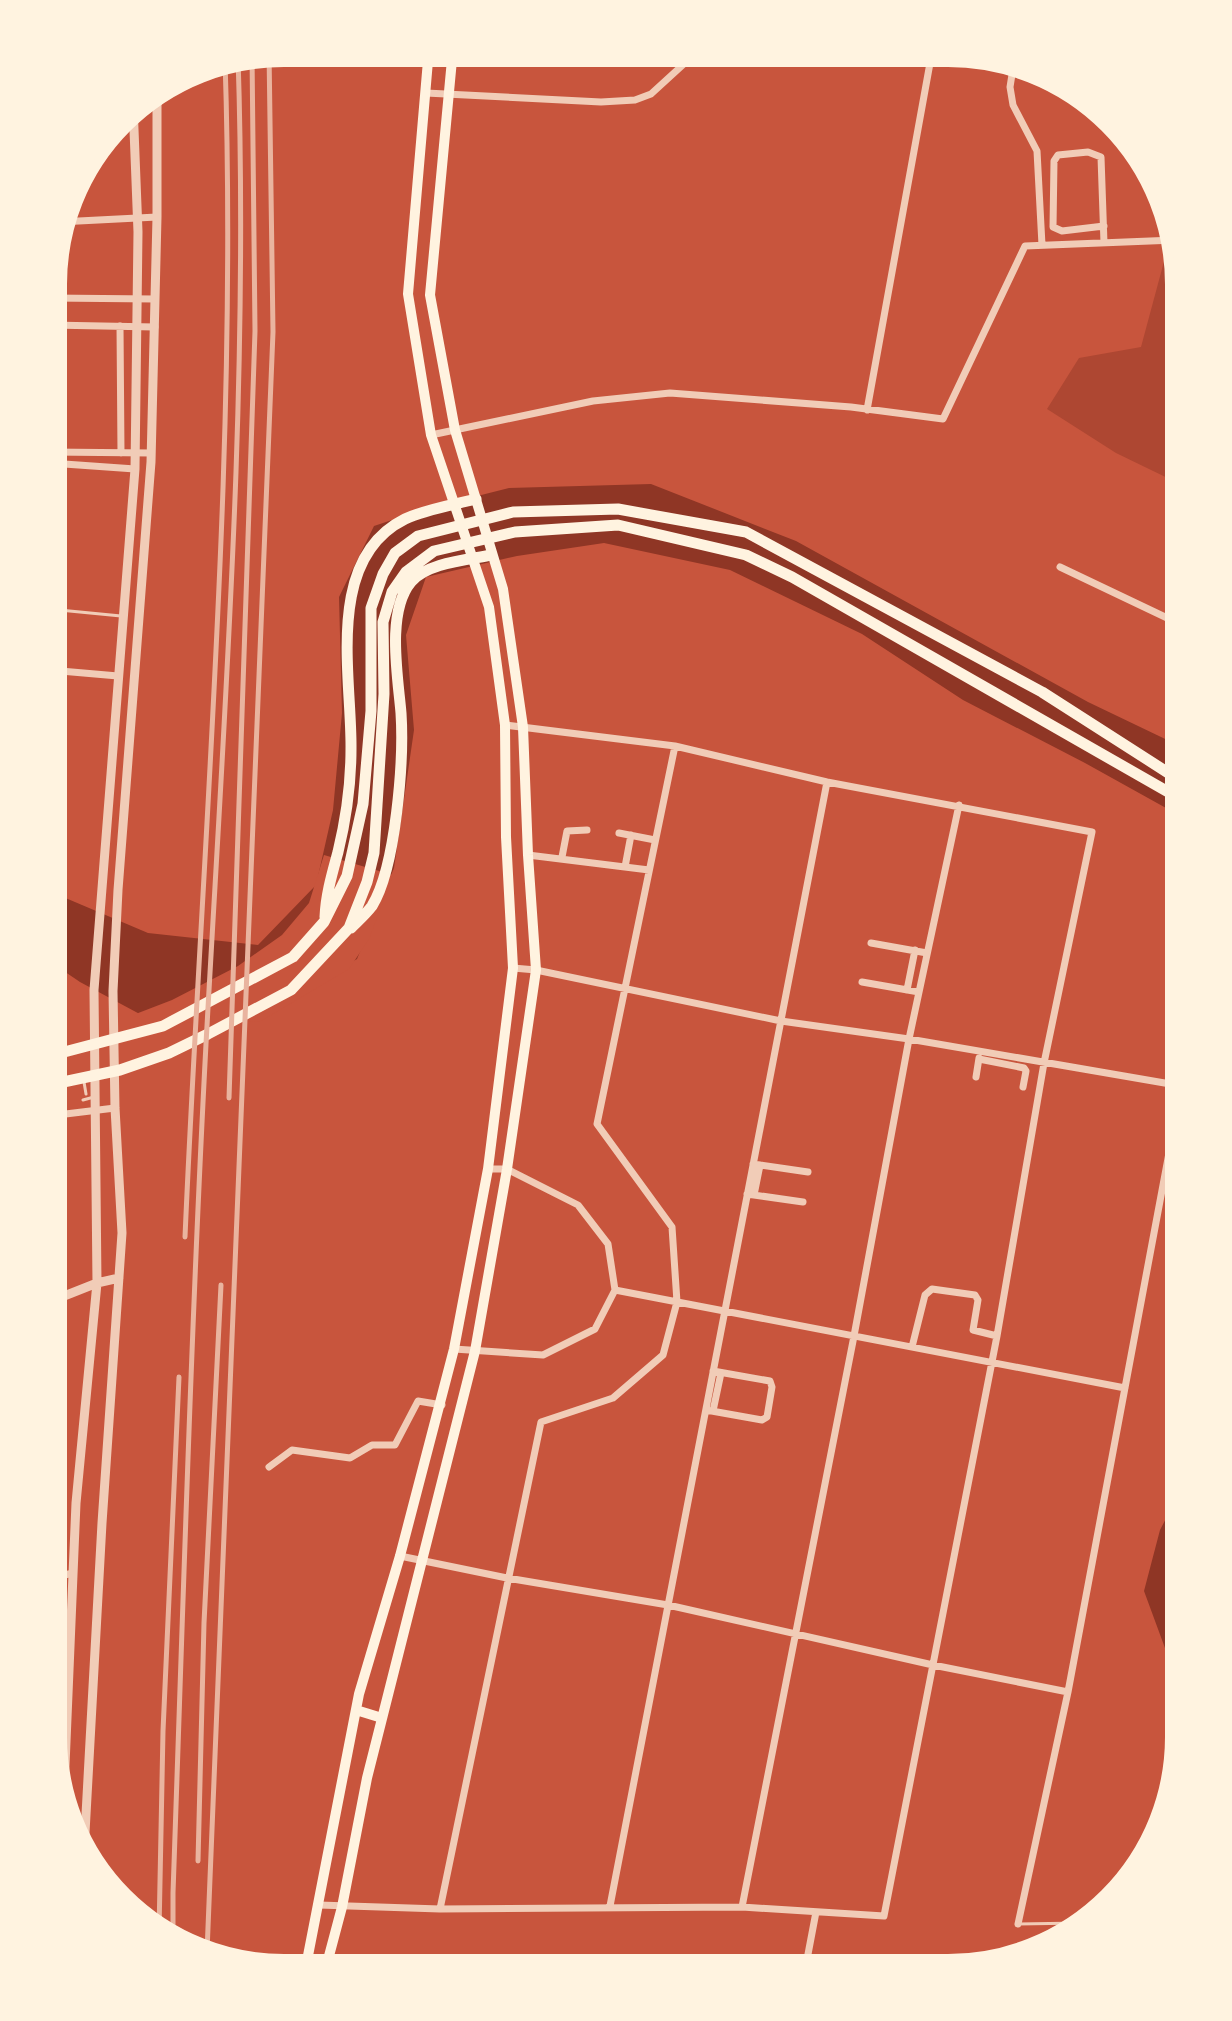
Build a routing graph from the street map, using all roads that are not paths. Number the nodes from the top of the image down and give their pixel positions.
1 (428, 62) edge
2 (452, 62) edge
3 (686, 62) edge
4 (930, 62) edge
5 (1012, 72) edge
6 (426, 93) junction
7 (450, 94) junction
8 (157, 101) edge
9 (134, 120) edge
10 (157, 217) junction
11 (137, 218) junction
12 (71, 221) edge
13 (1104, 226) junction
14 (1166, 240) edge
15 (1104, 243) junction
16 (1042, 245) junction
17 (62, 298) edge
18 (155, 299) junction
19 (137, 300) junction
20 (62, 325) edge
21 (120, 326) junction
22 (137, 327) junction
23 (155, 327) junction
24 (867, 410) junction
25 (455, 430) junction
26 (431, 435) junction
27 (62, 452) edge
28 (121, 453) junction
29 (151, 453) junction
30 (135, 454) junction
31 (62, 464) edge
32 (135, 469) junction
33 (476, 499) junction
34 (454, 505) junction
35 (491, 555) junction
36 (473, 559) junction
37 (1060, 567) dead end
38 (62, 610) edge
39 (123, 616) junction
40 (1170, 619) edge
41 (62, 671) edge
42 (118, 676) junction
43 (505, 725) junction
44 (523, 727) junction
45 (675, 746) junction
46 (1170, 774) edge
47 (827, 782) junction
48 (1170, 793) edge
49 (959, 805) junction
50 (587, 830) dead end
51 (619, 833) dead end
52 (631, 835) junction
53 (506, 837) junction
54 (527, 839) junction
55 (655, 840) junction
56 (528, 855) junction
57 (562, 857) junction
58 (625, 867) junction
59 (649, 870) junction
60 (324, 922) junction
61 (349, 928) junction
62 (871, 943) dead end
63 (915, 950) junction
64 (927, 953) junction
65 (513, 968) junction
66 (536, 970) junction
67 (862, 982) dead end
68 (625, 988) junction
69 (907, 990) junction
70 (919, 992) junction
71 (781, 1021) junction
72 (909, 1039) junction
73 (62, 1053) edge
74 (980, 1056) junction
75 (1010, 1061) junction
76 (1044, 1063) junction
77 (1026, 1076) junction
78 (83, 1077) junction
79 (976, 1077) dead end
80 (1041, 1078) junction
81 (62, 1082) edge
82 (1170, 1084) edge
83 (1039, 1089) junction
84 (90, 1096) junction
85 (83, 1100) dead end
86 (115, 1108) junction
87 (94, 1111) junction
88 (62, 1115) edge
89 (1170, 1150) edge
90 (756, 1165) junction
91 (488, 1169) junction
92 (507, 1169) junction
93 (808, 1172) dead end
94 (751, 1194) junction
95 (803, 1202) dead end
96 (119, 1278) junction
97 (97, 1283) junction
98 (615, 1290) junction
99 (62, 1297) edge
100 (677, 1302) junction
101 (724, 1311) junction
102 (854, 1336) junction
103 (997, 1336) junction
104 (912, 1347) junction
105 (454, 1349) junction
106 (475, 1351) junction
107 (992, 1362) junction
108 (717, 1372) junction
109 (1125, 1388) junction
110 (442, 1405) junction
111 (709, 1410) junction
112 (269, 1467) dead end
113 (400, 1556) junction
114 (422, 1560) junction
115 (73, 1573) junction
116 (62, 1576) edge
117 (507, 1578) junction
118 (668, 1605) junction
119 (796, 1633) junction
120 (933, 1665) junction
121 (1068, 1692) junction
122 (356, 1710) junction
123 (382, 1718) junction
124 (66, 1765) joint
125 (65, 1776) edge
126 (85, 1834) edge
127 (319, 1905) junction
128 (610, 1906) junction
129 (342, 1907) junction
130 (742, 1907) junction
131 (440, 1909) junction
132 (816, 1912) junction
133 (1068, 1923) edge
134 (1018, 1924) joint
135 (307, 1959) edge
136 (328, 1959) edge
137 (807, 1959) edge

1 - 6 main road
2 - 7 main road
3 - 7 street
4 - 24 street
5 - 16 street
6 - 7 street
6 - 26 main road
7 - 25 main road
8 - 10 street
9 - 11 street
10 - 11 street
10 - 18 street
11 - 12 street
11 - 19 street
13 - 13 street
13 - 15 street
14 - 15 street
15 - 16 street
16 - 24 street
17 - 19 street
18 - 19 street
18 - 23 street
19 - 22 street
20 - 21 street
21 - 22 street
21 - 28 street
22 - 23 street
22 - 30 street
23 - 29 street
24 - 25 street
25 - 26 street
25 - 33 main road
26 - 34 main road
27 - 28 street
28 - 30 street
29 - 30 street
29 - 86 street
30 - 32 street
31 - 32 street
32 - 39 street
33 - 34 main road
33 - 35 main road
34 - 36 main road
34 - 60 main road
35 - 36 main road
35 - 44 main road
36 - 43 main road
36 - 61 main road
37 - 40 street
38 - 39 lane
39 - 42 street
41 - 42 street
42 - 84 street
43 - 44 street
43 - 53 main road
44 - 45 street
44 - 54 main road
45 - 47 street
45 - 55 street
46 - 60 main road
47 - 49 street
47 - 71 street
48 - 61 main road
49 - 64 street
49 - 76 street
50 - 57 street
51 - 52 street
52 - 55 street
52 - 58 street
53 - 54 main road
53 - 65 main road
54 - 56 main road
55 - 59 street
56 - 57 street
56 - 66 main road
57 - 58 street
58 - 59 street
59 - 68 street
60 - 73 main road
61 - 78 main road
62 - 63 street
63 - 64 street
63 - 69 street
64 - 70 street
65 - 66 street
65 - 91 main road
66 - 68 street
66 - 92 main road
67 - 69 street
68 - 71 street
68 - 100 street
69 - 70 street
70 - 72 street
71 - 72 street
71 - 90 street
72 - 74 street
72 - 102 street
74 - 75 street
74 - 79 street
75 - 76 street
75 - 77 street
76 - 80 street
76 - 82 street
77 - 80 street
77 - 83 street
78 - 81 main road
78 - 84 lane
80 - 83 street
83 - 103 street
84 - 85 lane
84 - 87 street
86 - 87 street
86 - 96 street
87 - 88 street
87 - 97 street
89 - 109 street
90 - 93 street
90 - 94 street
91 - 92 street
91 - 105 main road
92 - 98 street
92 - 106 main road
94 - 95 street
94 - 101 street
96 - 97 street
96 - 126 street
97 - 99 street
97 - 115 street
98 - 100 street
98 - 106 street
100 - 101 street
100 - 117 street
101 - 102 street
101 - 108 street
102 - 104 street
102 - 119 street
103 - 104 street
103 - 107 street
104 - 107 street
105 - 106 street
105 - 110 main road
106 - 114 main road
107 - 109 street
107 - 120 street
108 - 111 street
108 - 111 street
109 - 121 street
110 - 112 street
110 - 113 main road
111 - 118 street
113 - 114 street
113 - 122 main road
114 - 117 street
114 - 123 main road
115 - 116 street
115 - 124 street
117 - 118 street
117 - 131 street
118 - 119 street
118 - 128 street
119 - 120 street
119 - 130 street
120 - 121 street
120 - 132 street
121 - 134 street
122 - 123 main road
122 - 127 main road
123 - 129 main road
124 - 125 street
127 - 129 street
127 - 135 main road
128 - 130 street
128 - 131 street
129 - 131 street
129 - 136 main road
130 - 132 street
132 - 137 street
133 - 134 lane

